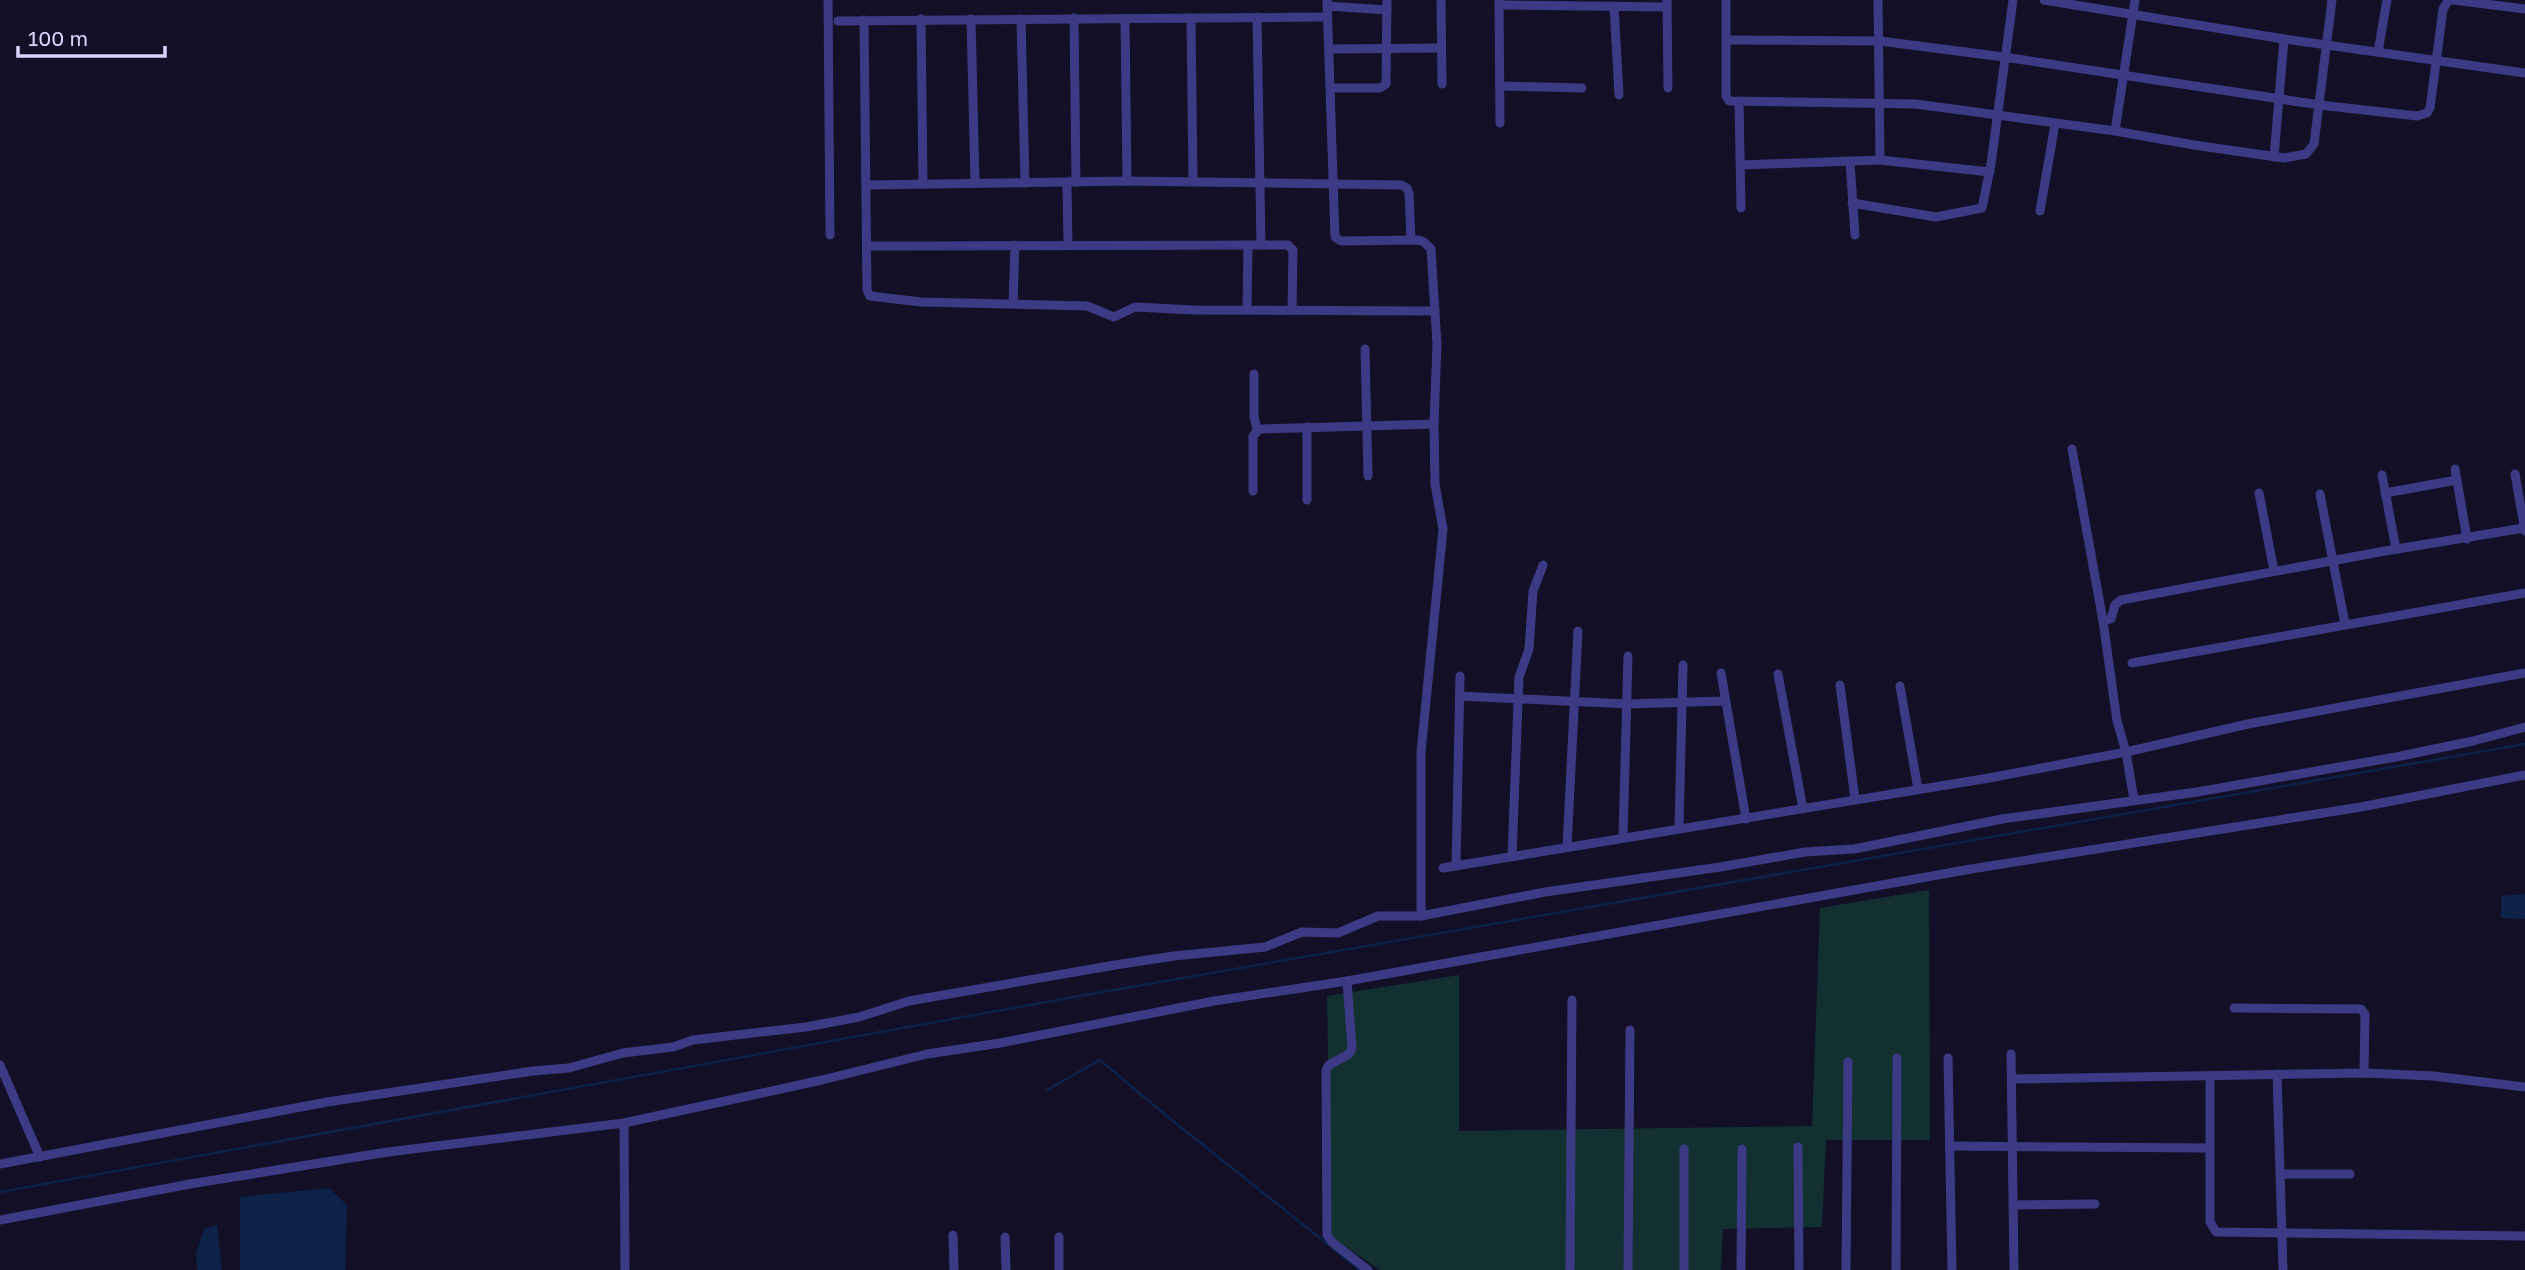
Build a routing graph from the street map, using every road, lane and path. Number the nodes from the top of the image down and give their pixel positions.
1 (828, 0) edge
2 (1441, 0) edge
3 (1726, 0) edge
4 (1878, 0) edge
5 (2013, 0) edge
6 (2044, 0) edge
7 (2135, 0) edge
8 (2332, 0) edge
9 (2387, 0) edge
10 (2453, 0) edge
11 (1499, 2) edge
12 (1327, 3) edge
13 (1667, 3) edge
14 (1387, 5) edge
15 (1614, 6) junction
16 (2525, 9) edge
17 (2133, 14) junction
18 (1257, 17) junction
19 (1327, 17) junction
20 (1191, 18) junction
21 (920, 19) junction
22 (971, 19) junction
23 (1021, 19) junction
24 (1074, 19) junction
25 (1125, 19) junction
26 (864, 20) junction
27 (838, 21) dead end
28 (2284, 39) junction
29 (1726, 40) junction
30 (1880, 41) junction
31 (2327, 45) junction
32 (1387, 48) junction
33 (1441, 48) junction
34 (1329, 49) junction
35 (2378, 52) junction
36 (2004, 57) junction
37 (2436, 61) junction
38 (2525, 73) edge
39 (2123, 75) junction
40 (1442, 84) dead end
41 (1500, 86) junction
42 (1331, 88) junction
43 (1582, 88) dead end
44 (1668, 88) dead end
45 (1619, 95) dead end
46 (2278, 98) junction
47 (1739, 101) junction
48 (1881, 102) junction
49 (2319, 105) junction
50 (1997, 114) junction
51 (1500, 123) dead end
52 (2055, 124) junction
53 (2115, 131) junction
54 (2274, 157) junction
55 (1880, 160) junction
56 (1850, 162) junction
57 (1741, 165) junction
58 (1990, 172) junction
59 (1127, 181) junction
60 (1071, 182) junction
61 (1193, 182) junction
62 (1259, 182) junction
63 (1332, 182) junction
64 (975, 183) junction
65 (1025, 183) junction
66 (923, 184) junction
67 (867, 186) junction
68 (1852, 203) junction
69 (1741, 208) dead end
70 (2040, 211) dead end
71 (830, 235) dead end
72 (1855, 235) dead end
73 (1411, 240) junction
74 (1015, 245) junction
75 (1068, 245) junction
76 (1248, 245) junction
77 (1261, 245) junction
78 (867, 246) junction
79 (1013, 303) junction
80 (1247, 310) junction
81 (1292, 310) junction
82 (1435, 311) junction
83 (1365, 349) dead end
84 (1254, 374) dead end
85 (1434, 424) junction
86 (1367, 425) junction
87 (1307, 427) junction
88 (1257, 430) junction
89 (2073, 449) dead end
90 (2455, 469) dead end
91 (2515, 474) dead end
92 (2382, 475) dead end
93 (1368, 476) dead end
94 (2457, 480) junction
95 (1254, 491) dead end
96 (2259, 493) dead end
97 (2385, 493) junction
98 (2319, 494) dead end
99 (1307, 500) dead end
100 (2525, 530) edge
101 (2467, 539) junction
102 (2396, 549) junction
103 (2333, 560) junction
104 (1543, 565) dead end
105 (2274, 571) junction
106 (2525, 593) edge
107 (2107, 621) junction
108 (2345, 624) junction
109 (1578, 631) dead end
110 (1628, 656) dead end
111 (2132, 663) dead end
112 (1683, 665) dead end
113 (1721, 673) dead end
114 (2525, 673) edge
115 (1778, 674) dead end
116 (1460, 676) dead end
117 (1840, 685) dead end
118 (1900, 685) dead end
119 (1460, 695) junction
120 (1519, 699) junction
121 (1725, 701) junction
122 (1575, 702) junction
123 (1682, 703) junction
124 (1627, 704) junction
125 (2525, 727) edge
126 (2126, 752) junction
127 (2525, 775) edge
128 (1918, 789) junction
129 (1855, 799) junction
130 (2134, 800) junction
131 (1803, 809) junction
132 (1746, 819) junction
133 (1679, 828) junction
134 (1623, 837) junction
135 (1567, 847) junction
136 (1512, 856) junction
137 (1456, 866) junction
138 (1443, 868) dead end
139 (1421, 916) junction
140 (1347, 981) junction
141 (1572, 1000) dead end
142 (2234, 1008) dead end
143 (1630, 1030) dead end
144 (2011, 1054) dead end
145 (1897, 1058) dead end
146 (1948, 1058) dead end
147 (1848, 1062) dead end
148 (0, 1065) edge
149 (2364, 1073) junction
150 (2277, 1074) junction
151 (2210, 1076) junction
152 (2012, 1079) junction
153 (2525, 1087) edge
154 (624, 1123) junction
155 (1950, 1146) junction
156 (2011, 1146) junction
157 (1798, 1147) dead end
158 (2210, 1148) junction
159 (1684, 1149) dead end
160 (1742, 1149) dead end
161 (40, 1157) junction
162 (0, 1164) edge
163 (2281, 1174) junction
164 (2350, 1174) dead end
165 (2095, 1204) dead end
166 (2013, 1205) junction
167 (0, 1220) edge
168 (2283, 1234) junction
169 (953, 1235) dead end
170 (2525, 1236) edge
171 (1005, 1237) dead end
172 (1059, 1237) dead end
173 (625, 1270) edge
174 (954, 1270) edge
175 (1006, 1270) edge
176 (1059, 1270) edge
177 (1368, 1270) edge
178 (1570, 1270) edge
179 (1628, 1270) edge
180 (1684, 1270) edge
181 (1741, 1270) edge
182 (1799, 1270) edge
183 (1846, 1270) edge
184 (1896, 1270) edge
185 (1952, 1270) edge
186 (2014, 1270) edge
187 (2283, 1270) edge

1 - 71 street
2 - 33 street
3 - 29 street
4 - 30 street
5 - 36 street
6 - 17 street
7 - 17 street
8 - 31 street
9 - 35 street
10 - 16 street
10 - 37 street
11 - 15 street
11 - 41 street
12 - 14 street
12 - 19 street
13 - 15 street
13 - 44 street
14 - 32 street
15 - 45 street
17 - 28 street
17 - 39 street
18 - 19 street
18 - 20 street
18 - 62 street
19 - 34 street
20 - 25 street
20 - 61 street
21 - 22 street
21 - 26 street
21 - 66 street
22 - 23 street
22 - 64 street
23 - 24 street
23 - 65 street
24 - 25 street
24 - 60 street
25 - 59 street
26 - 27 street
26 - 67 street
28 - 31 street
28 - 46 street
29 - 30 street
29 - 47 street
30 - 36 street
30 - 48 street
31 - 35 street
31 - 49 street
32 - 33 street
32 - 34 street
32 - 42 street
33 - 40 street
34 - 42 street
35 - 37 street
36 - 39 street
36 - 50 street
37 - 38 street
37 - 49 street
39 - 46 street
39 - 53 street
41 - 43 street
41 - 51 street
42 - 63 street
46 - 49 street
46 - 54 street
47 - 48 street
47 - 57 street
48 - 50 street
48 - 55 street
49 - 54 street
50 - 52 street
50 - 58 street
52 - 53 street
52 - 70 street
53 - 54 street
55 - 56 street
55 - 58 street
56 - 57 street
56 - 68 street
57 - 69 street
58 - 68 street
59 - 60 street
59 - 61 street
60 - 65 street
60 - 75 street
61 - 62 street
62 - 63 street
62 - 77 street
63 - 73 street
63 - 73 street
64 - 65 street
64 - 66 street
66 - 67 street
67 - 78 street
68 - 72 street
73 - 82 street
74 - 75 street
74 - 78 street
74 - 79 street
75 - 76 street
76 - 77 street
76 - 80 street
77 - 81 street
78 - 79 street
79 - 80 street
80 - 81 street
81 - 82 street
82 - 85 street
83 - 86 street
84 - 88 street
85 - 86 street
85 - 139 street
86 - 87 street
86 - 93 street
87 - 88 street
87 - 99 street
88 - 95 street
89 - 107 street
90 - 94 street
91 - 100 street
92 - 97 street
94 - 97 street
94 - 101 street
96 - 105 street
97 - 102 street
98 - 103 street
100 - 101 street
101 - 102 street
102 - 103 street
103 - 105 street
103 - 108 street
104 - 120 street
105 - 107 street
106 - 108 street
107 - 126 street
108 - 111 street
109 - 122 street
110 - 124 street
112 - 123 street
113 - 121 street
114 - 126 street
115 - 131 street
116 - 119 street
117 - 129 street
118 - 128 street
119 - 120 street
119 - 137 street
120 - 122 street
120 - 136 street
121 - 123 street
121 - 132 street
122 - 124 street
122 - 135 street
123 - 124 street
123 - 133 street
124 - 134 street
125 - 130 street
126 - 128 street
126 - 130 street
127 - 140 street
128 - 129 street
129 - 131 street
130 - 139 street
131 - 132 street
132 - 133 street
133 - 134 street
134 - 135 street
135 - 136 street
136 - 137 street
137 - 138 street
139 - 161 street
140 - 154 street
140 - 177 street
141 - 178 street
142 - 149 street
143 - 179 street
144 - 152 street
145 - 184 street
146 - 155 street
147 - 183 street
148 - 161 street
149 - 150 street
149 - 153 street
150 - 151 street
150 - 163 street
151 - 152 street
151 - 158 street
152 - 156 street
154 - 167 street
154 - 173 street
155 - 156 street
155 - 185 street
156 - 158 street
156 - 166 street
157 - 182 street
158 - 168 street
159 - 180 street
160 - 181 street
161 - 162 street
163 - 164 street
163 - 168 street
165 - 166 street
166 - 186 street
168 - 170 street
168 - 187 street
169 - 174 street
171 - 175 street
172 - 176 street

